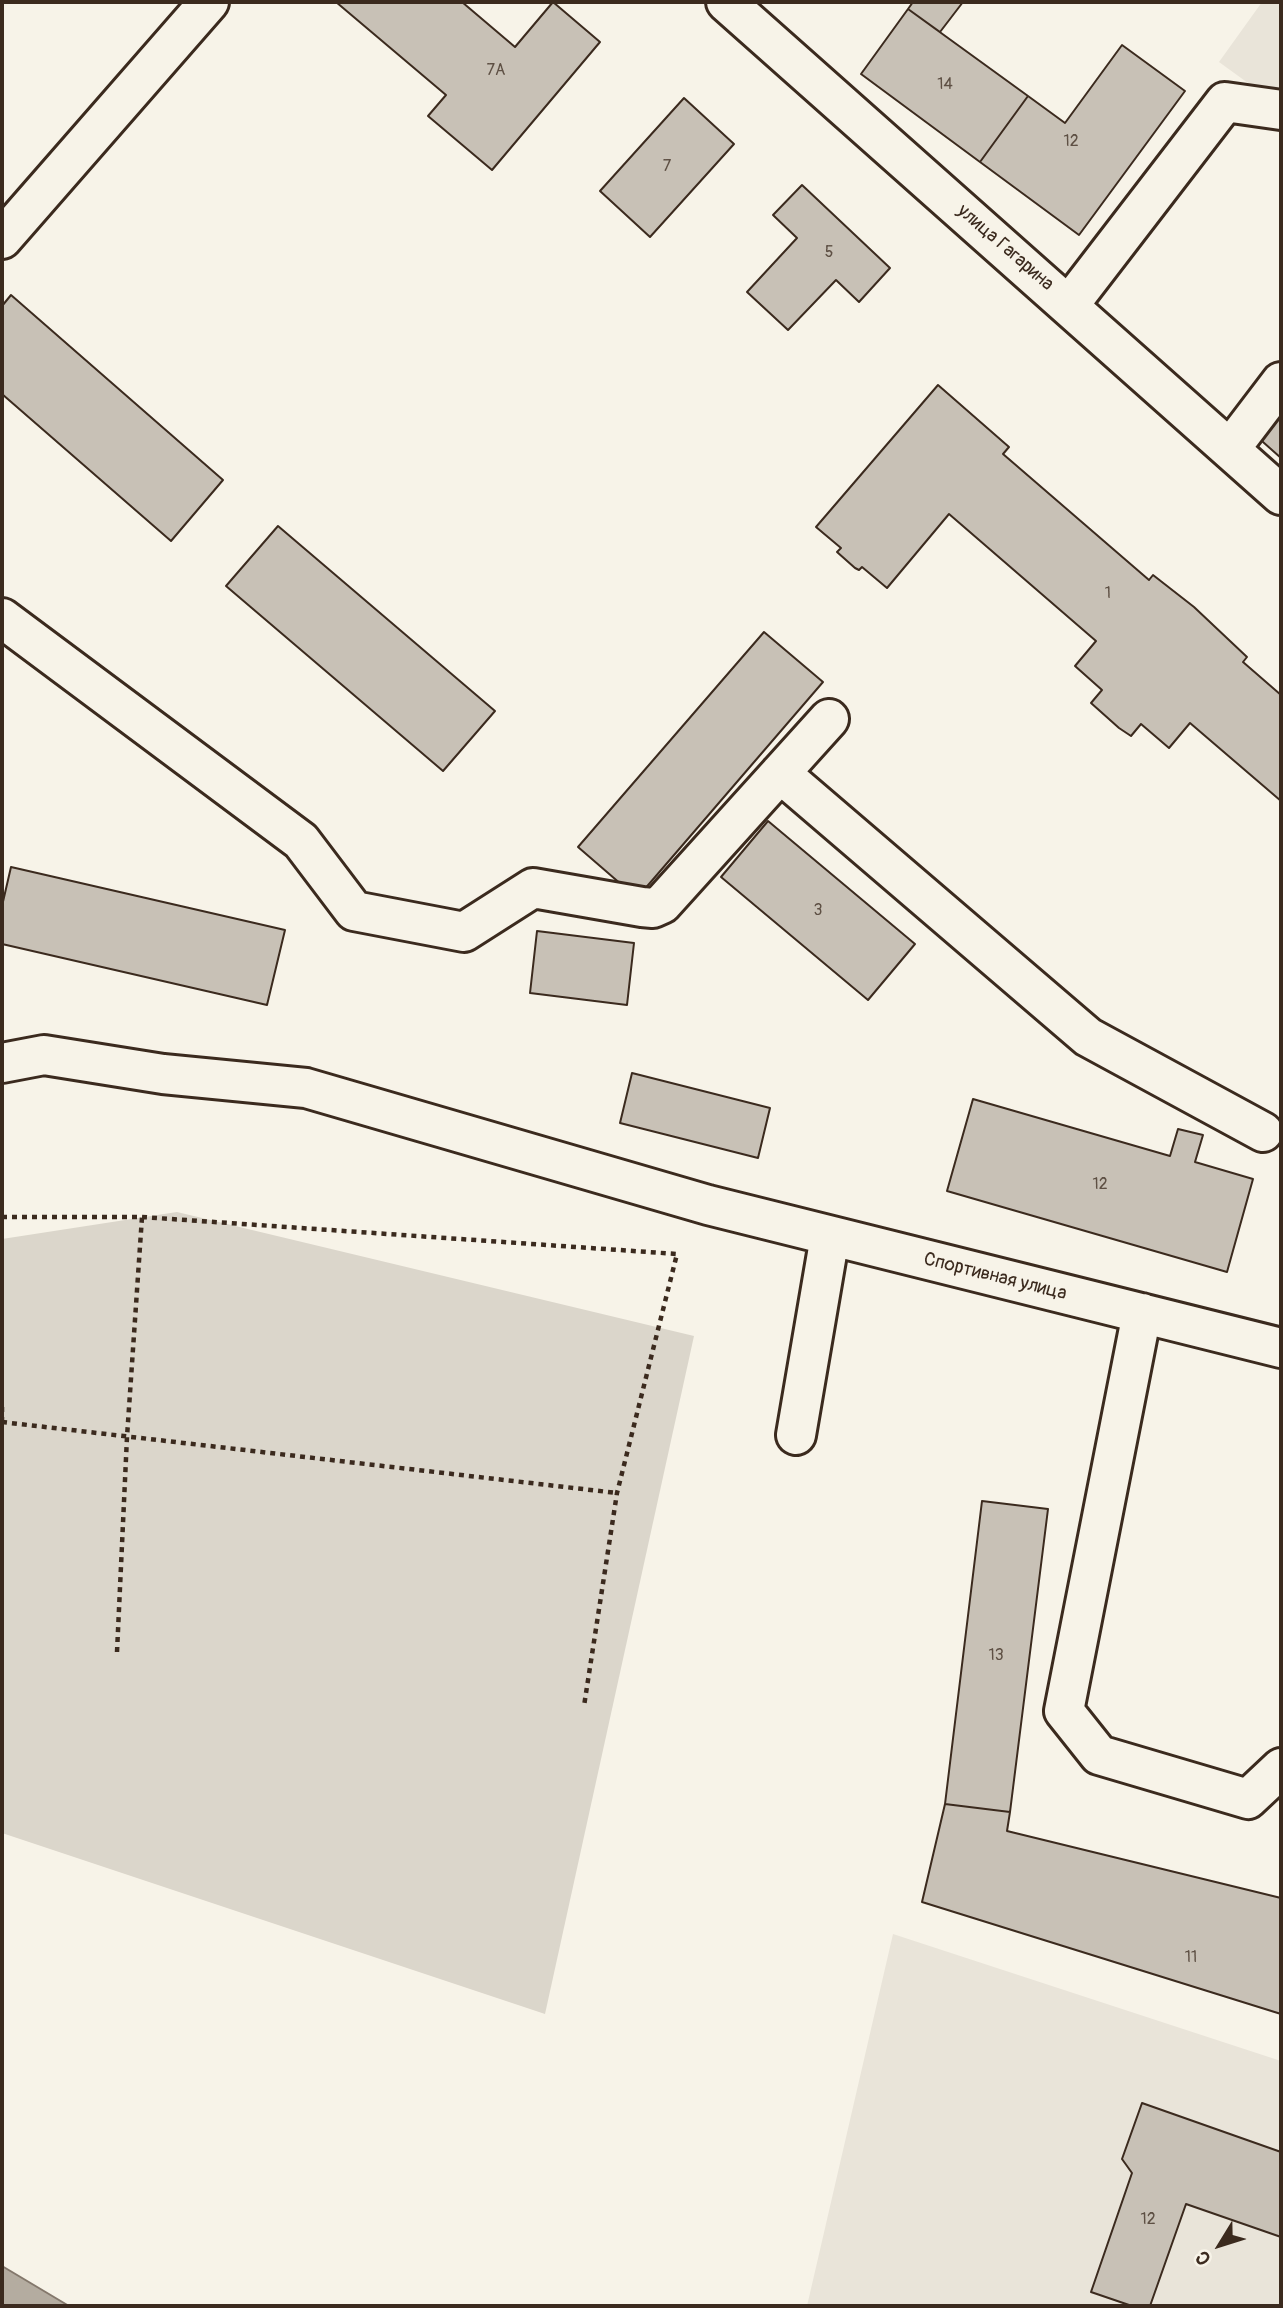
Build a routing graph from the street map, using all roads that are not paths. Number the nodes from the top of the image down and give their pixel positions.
1 (209, 2) edge
2 (726, 2) edge
3 (1281, 110) edge
4 (2, 239) edge
5 (1069, 305) junction
6 (1281, 382) edge
7 (1230, 449) junction
8 (1281, 495) edge
9 (2, 618) edge
10 (829, 719) dead end
11 (780, 773) junction
12 (2, 1063) edge
13 (1263, 1132) dead end
14 (830, 1236) junction
15 (1142, 1313) junction
16 (1281, 1348) edge
17 (796, 1435) dead end
18 (1281, 1768) edge

1 - 4 street
2 - 5 street, улица Гагарина
3 - 5 street
5 - 7 street, улица Гагарина
6 - 7 street
7 - 8 street, улица Гагарина
9 - 11 street
10 - 11 street
11 - 13 street
12 - 14 street, Спортивная улица
14 - 15 street, Спортивная улица
14 - 17 street
15 - 16 street, Спортивная улица
15 - 18 street

